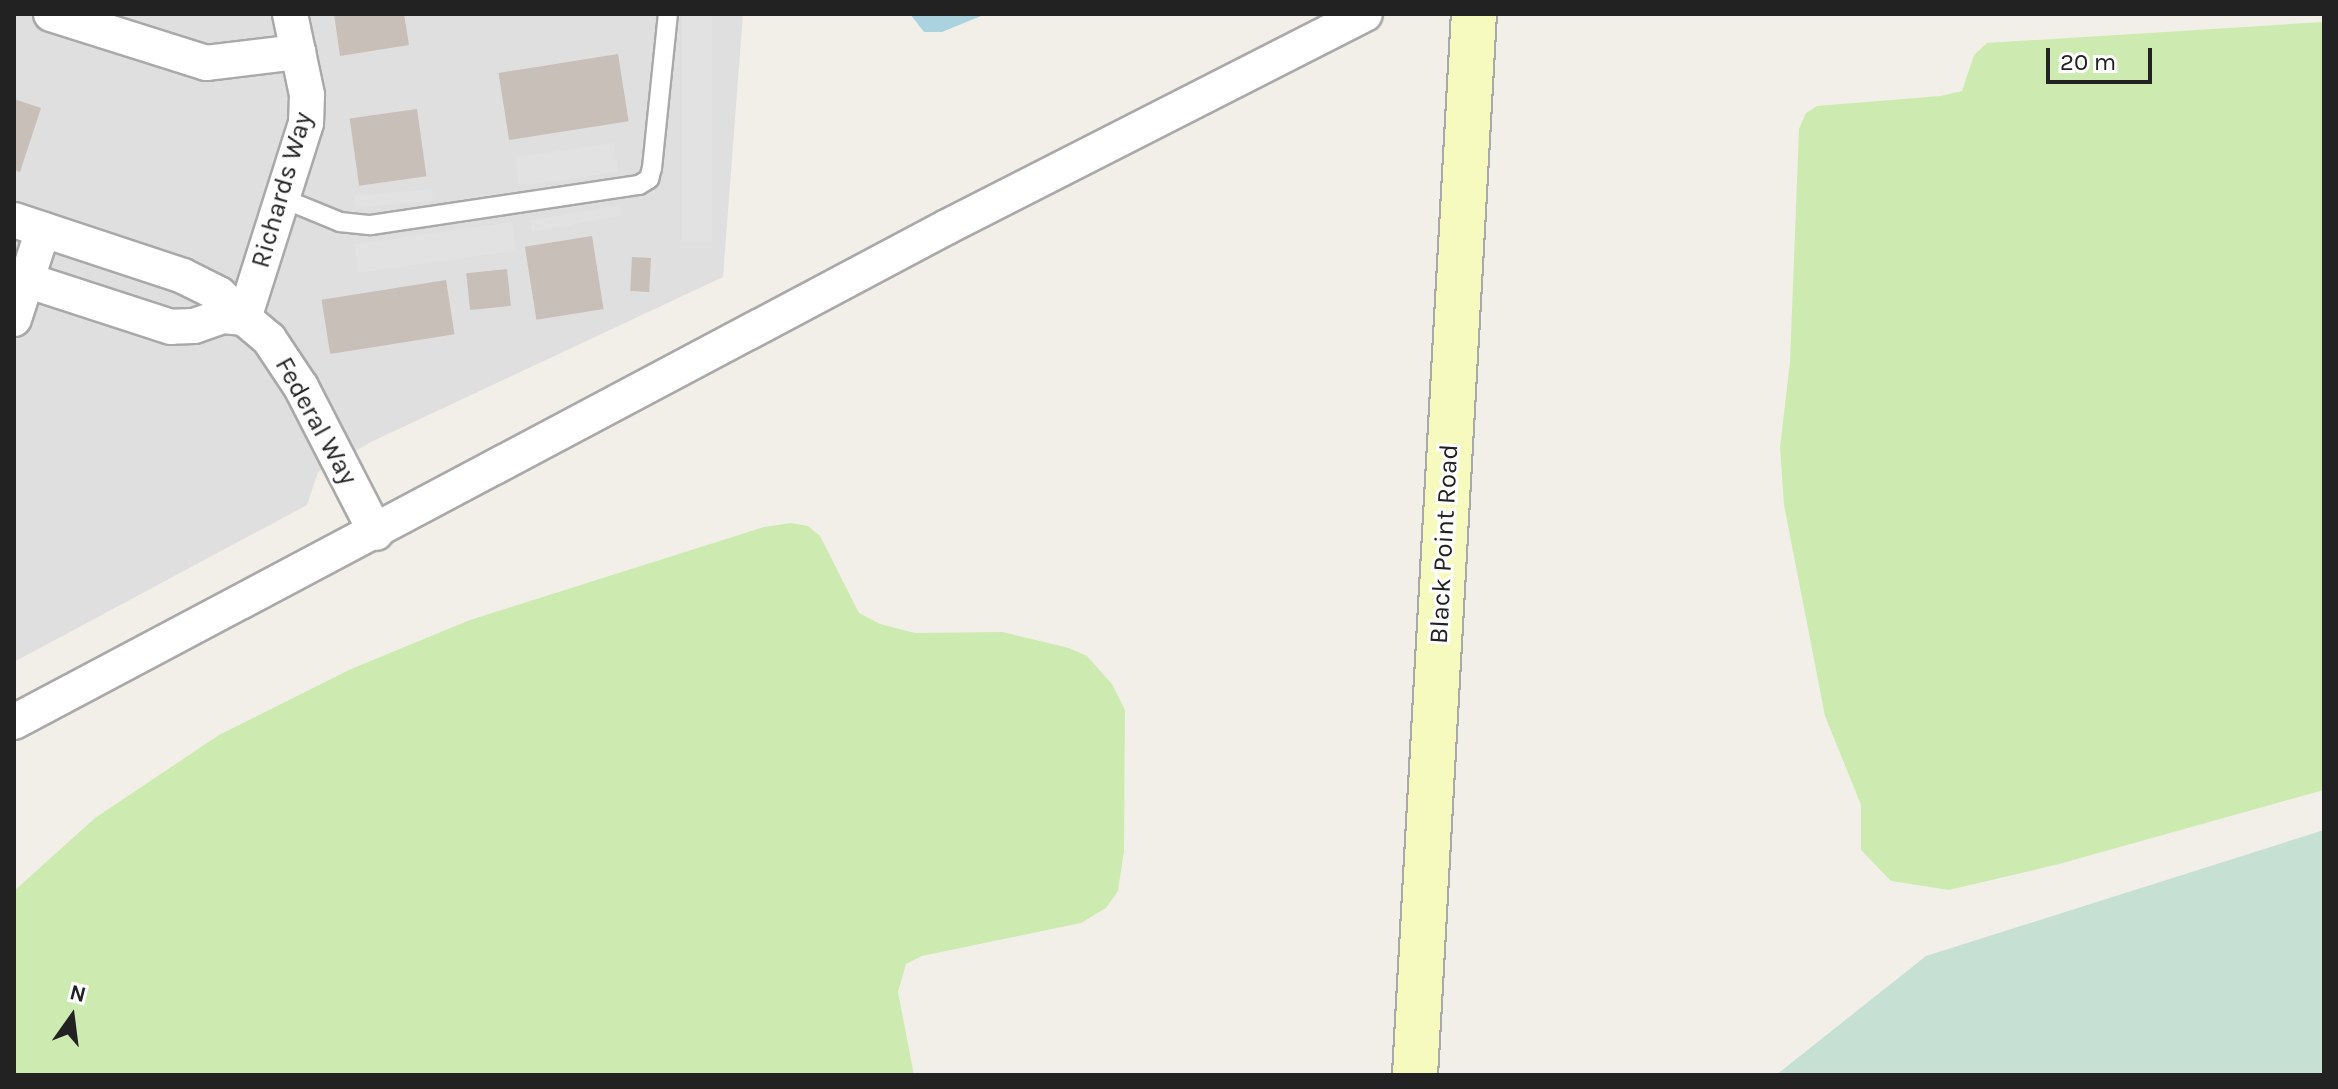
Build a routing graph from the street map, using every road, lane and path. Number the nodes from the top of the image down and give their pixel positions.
1 (51, 14) edge
2 (290, 14) edge
3 (668, 14) edge
4 (1365, 14) edge
5 (1474, 14) edge
6 (298, 52) junction
7 (284, 199) junction
8 (28, 225) edge
9 (21, 278) edge
10 (244, 318) junction
11 (14, 319) edge
12 (376, 533) junction
13 (14, 722) edge
14 (1415, 1075) edge

1 - 6 street
2 - 6 street, Richards Way
3 - 7 lane
4 - 12 street
5 - 14 main road, Black Point Road
6 - 7 street, Richards Way
7 - 10 street, Richards Way
8 - 9 street
8 - 10 street, Federal Way
9 - 10 street
9 - 11 street
10 - 12 street, Federal Way
12 - 13 street

